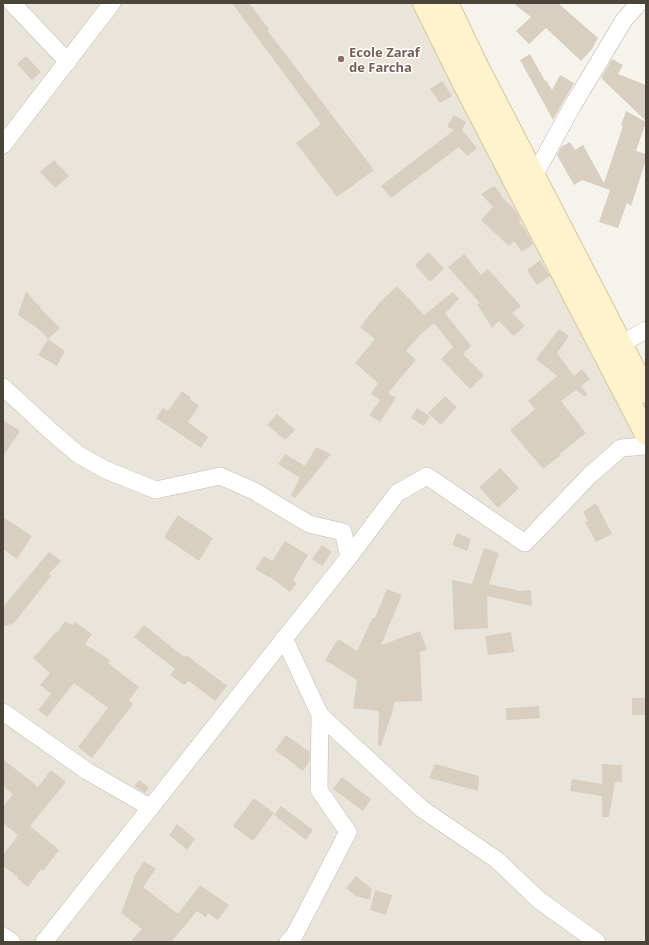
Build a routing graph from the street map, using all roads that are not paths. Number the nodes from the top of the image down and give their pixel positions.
1 (12, 3) edge
2 (112, 3) edge
3 (424, 3) edge
4 (447, 3) edge
5 (639, 3) edge
6 (68, 62) junction
7 (3, 145) edge
8 (534, 176) junction
9 (646, 330) edge
10 (622, 344) junction
11 (3, 387) edge
12 (646, 392) edge
13 (646, 434) edge
14 (646, 446) edge
15 (349, 557) junction
16 (284, 638) junction
17 (3, 712) edge
18 (320, 715) junction
19 (151, 808) junction
20 (3, 936) edge
21 (12, 942) edge
22 (44, 942) edge
23 (288, 942) edge
24 (597, 942) edge

1 - 6 street
2 - 6 street
3 - 13 street
4 - 8 street
5 - 8 street
6 - 7 street
8 - 10 street
9 - 10 street
10 - 12 street
11 - 15 street
14 - 15 street
15 - 16 street
16 - 18 street
16 - 19 street
17 - 19 street
18 - 23 street
18 - 24 street
19 - 22 street
20 - 21 street

